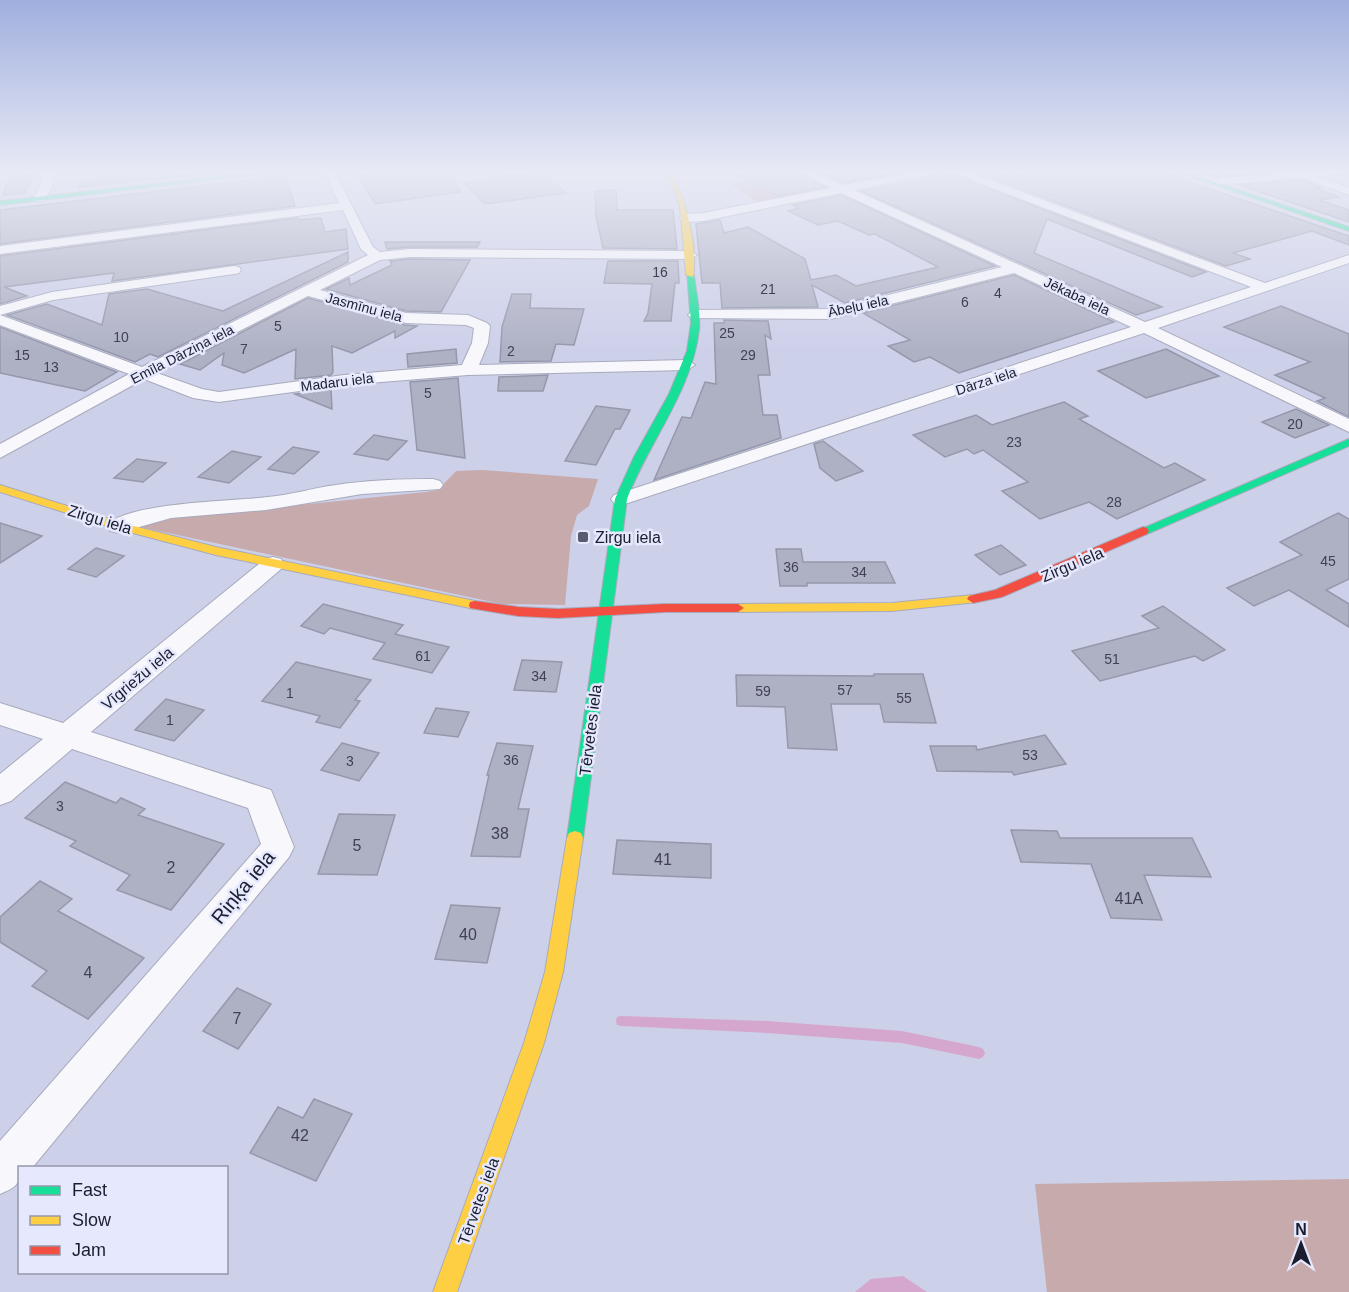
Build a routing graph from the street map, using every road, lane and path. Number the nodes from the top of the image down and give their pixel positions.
1 (147, 231) edge
2 (359, 231) edge
3 (687, 231) edge
4 (935, 231) edge
5 (1116, 231) edge
6 (0, 250) edge
7 (690, 255) junction
8 (372, 258) junction
9 (1349, 259) edge
10 (1016, 268) junction
11 (234, 270) dead end
12 (1266, 288) junction
13 (306, 291) junction
14 (0, 311) edge
15 (696, 315) junction
16 (0, 320) edge
17 (1146, 328) junction
18 (687, 366) junction
19 (468, 370) junction
20 (143, 373) junction
21 (1349, 426) edge
22 (1349, 442) edge
23 (0, 452) edge
24 (434, 485) dead end
25 (0, 488) edge
26 (621, 499) junction
27 (118, 526) junction
28 (273, 564) junction
29 (605, 612) junction
30 (0, 714) edge
31 (67, 738) junction
32 (0, 792) edge
33 (0, 1173) edge
34 (445, 1292) edge

1 - 6 street
2 - 8 street
3 - 7 street, Tērvetes iela
4 - 10 street, Jēkaba iela
5 - 12 street
7 - 8 street
7 - 15 street, Tērvetes iela
8 - 13 street, Emīla Dārziņa iela
9 - 12 street, Dārza iela
10 - 15 street, Ābeļu iela
10 - 17 street, Jēkaba iela
11 - 14 street
12 - 17 street, Dārza iela
13 - 19 street, Jasmīnu iela
13 - 20 street, Emīla Dārziņa iela
15 - 18 street, Tērvetes iela
16 - 20 street, Madaru iela
17 - 21 street, Jēkaba iela
17 - 26 street, Dārza iela
18 - 19 street, Madaru iela
18 - 26 street, Tērvetes iela
19 - 20 street, Madaru iela
20 - 23 street, Emīla Dārziņa iela
22 - 29 street, Zirgu iela
24 - 27 street
25 - 27 street, Zirgu iela
26 - 29 street, Tērvetes iela
27 - 28 street, Zirgu iela
28 - 29 street, Zirgu iela
28 - 31 street, Vīgriežu iela
29 - 34 street, Tērvetes iela
30 - 31 street, Riņķa iela
31 - 32 street, Vīgriežu iela
31 - 33 street, Riņķa iela

